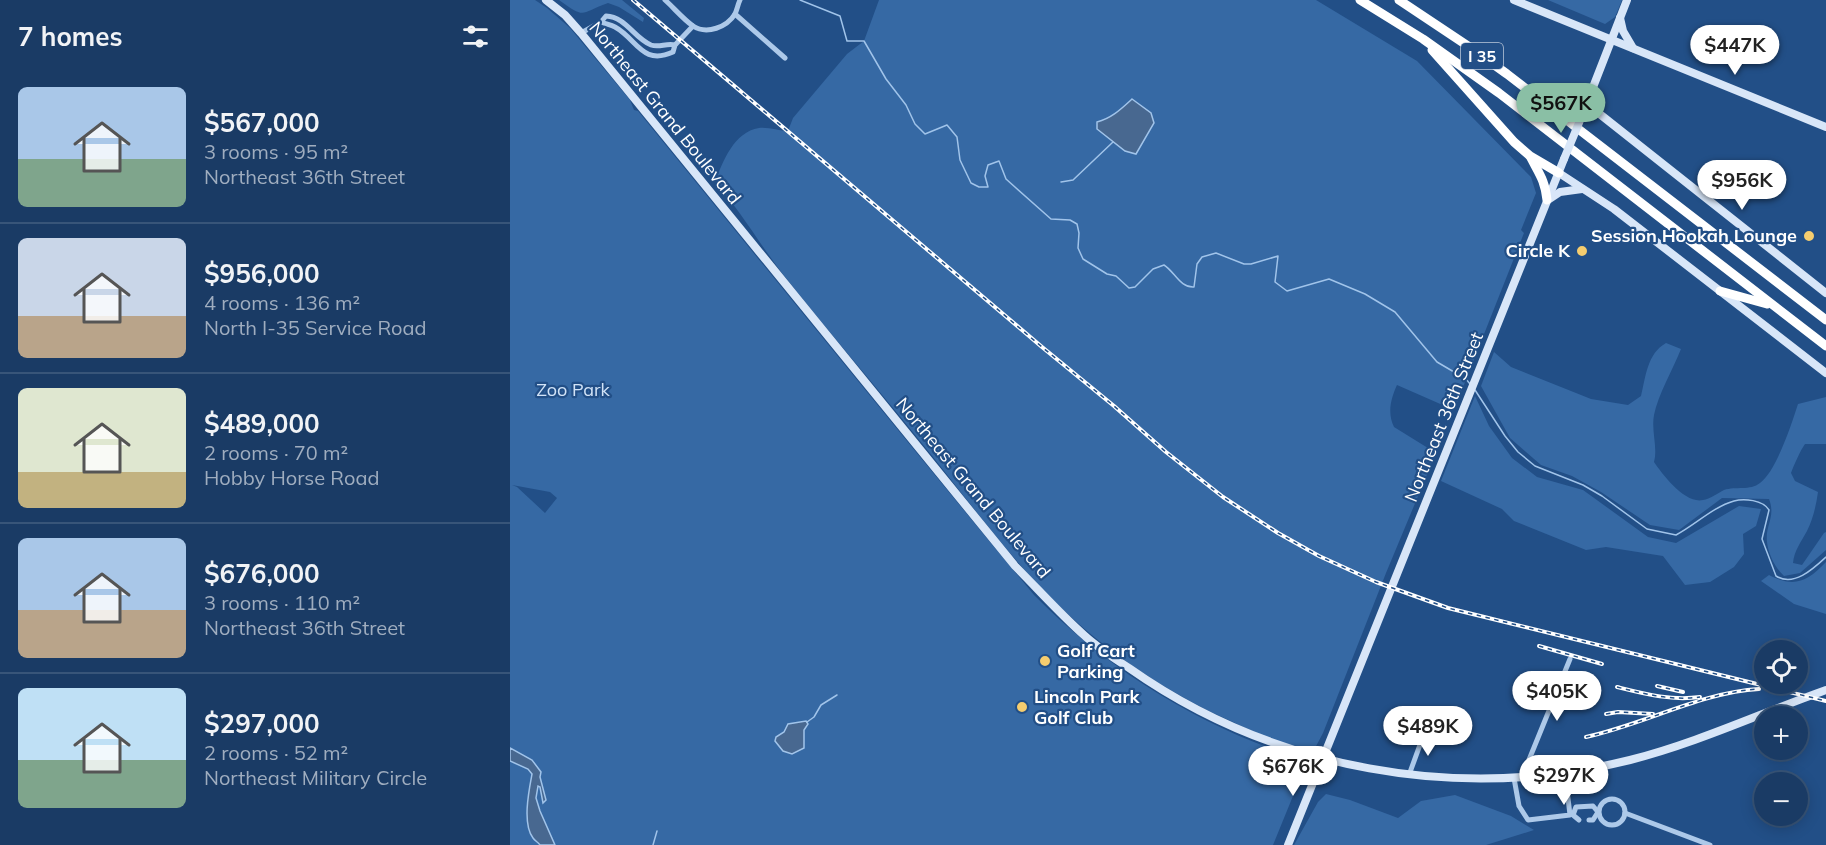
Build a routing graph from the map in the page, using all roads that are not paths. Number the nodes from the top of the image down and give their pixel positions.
1 (546, 0) edge
2 (665, 0) edge
3 (740, 0) edge
4 (1360, 0) edge
5 (1399, 0) edge
6 (1514, 0) edge
7 (1627, 0) edge
8 (735, 14) junction
9 (1620, 17) junction
10 (618, 18) junction
11 (601, 22) junction
12 (613, 26) junction
13 (693, 26) junction
14 (629, 28) junction
15 (581, 33) junction
16 (623, 34) junction
17 (1423, 39) junction
18 (1612, 40) junction
19 (649, 44) junction
20 (675, 45) junction
21 (1634, 49) junction
22 (644, 52) junction
23 (785, 58) dead end
24 (1587, 104) junction
25 (1826, 127) edge
26 (1530, 156) junction
27 (1558, 173) junction
28 (1583, 189) junction
29 (1547, 200) junction
30 (1720, 291) junction
31 (1826, 293) edge
32 (1773, 305) junction
33 (1826, 320) edge
34 (1826, 346) edge
35 (1826, 373) edge
36 (1570, 659) dead end
37 (1826, 690) edge
38 (1425, 731) dead end
39 (1323, 758) junction
40 (1565, 773) junction
41 (1409, 775) junction
42 (1518, 777) junction
43 (1598, 812) junction
44 (1625, 813) junction
45 (1571, 815) junction
46 (1579, 820) dead end
47 (1589, 820) dead end
48 (1288, 845) edge
49 (1710, 845) edge

1 - 15 street, Northeast Grand Boulevard
2 - 13 street
3 - 8 street
4 - 17 highway, I 35
5 - 33 highway, I 35
6 - 18 street
7 - 9 street, Northeast 36th Street
8 - 13 street
8 - 23 street
9 - 18 street, Northeast 36th Street
9 - 21 street
10 - 11 street
10 - 12 street
10 - 14 street
11 - 12 street
11 - 15 street
12 - 16 street
13 - 20 street
14 - 16 street
14 - 19 street
15 - 39 street, Northeast Grand Boulevard
16 - 22 street
17 - 26 highway
17 - 32 highway, I 35
18 - 21 street
18 - 24 street, Northeast 36th Street
19 - 20 street
19 - 22 street
20 - 22 street
21 - 25 street
24 - 27 street, Northeast 36th Street, bridge
24 - 31 street
26 - 27 highway
26 - 29 highway
27 - 28 street
27 - 29 street, Northeast 36th Street
28 - 29 street
28 - 30 street
29 - 39 street, Northeast 36th Street
30 - 32 highway
30 - 35 street
32 - 34 highway, I 35
36 - 42 street
37 - 40 street, Northeast Grand Boulevard
38 - 41 street
39 - 41 street, Northeast Grand Boulevard
39 - 48 street, Northeast 36th Street
40 - 42 street, Northeast Grand Boulevard
40 - 45 street
41 - 42 street, Northeast Grand Boulevard
42 - 45 street
43 - 44 street
43 - 44 street
43 - 45 street
43 - 47 street
44 - 49 street
45 - 46 street

